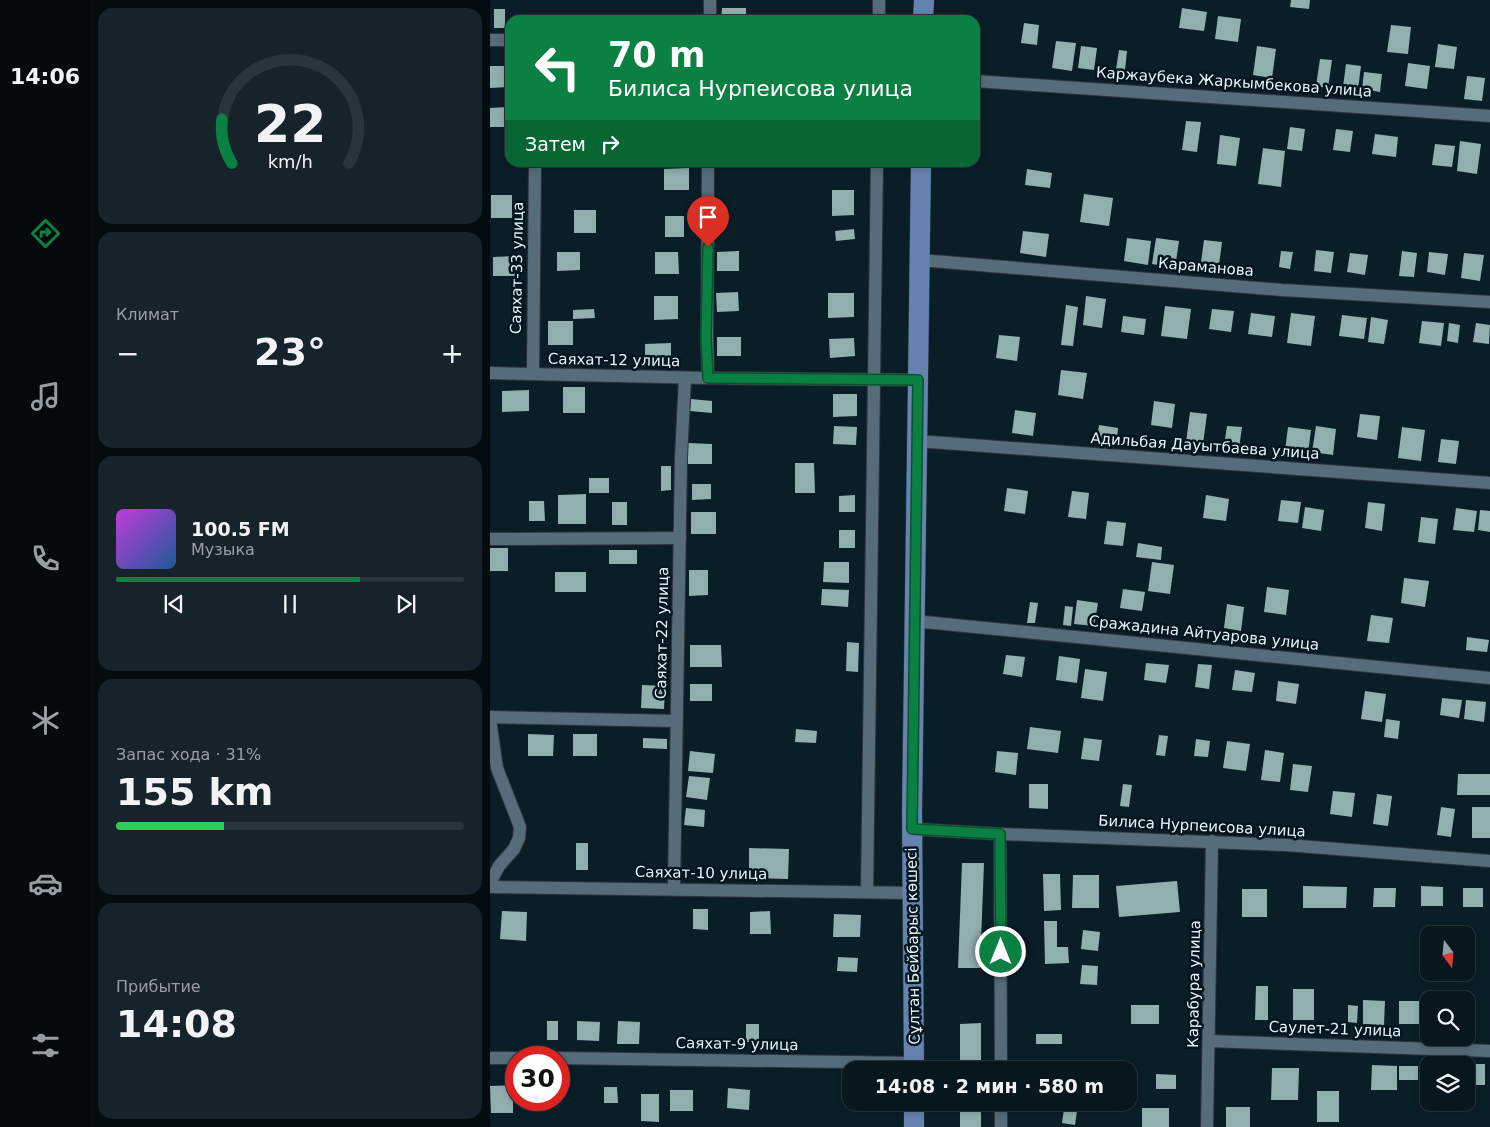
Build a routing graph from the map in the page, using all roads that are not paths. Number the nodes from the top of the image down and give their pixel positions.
1 (710, 0) edge
2 (879, 0) edge
3 (924, 0) edge
4 (710, 15) edge
5 (879, 15) edge
6 (923, 15) edge
7 (490, 40) edge
8 (505, 40) edge
9 (980, 81) edge
10 (1490, 116) edge
11 (535, 167) edge
12 (708, 167) edge
13 (877, 167) edge
14 (921, 167) edge
15 (920, 260) junction
16 (1490, 302) edge
17 (490, 373) edge
18 (533, 374) junction
19 (685, 378) junction
20 (708, 378) junction
21 (874, 380) junction
22 (918, 380) junction
23 (917, 441) junction
24 (1490, 483) edge
25 (680, 538) junction
26 (490, 539) edge
27 (914, 621) junction
28 (1490, 678) edge
29 (490, 718) edge
30 (676, 721) junction
31 (912, 829) junction
32 (1000, 834) junction
33 (1212, 841) junction
34 (1490, 861) edge
35 (490, 885) edge
36 (674, 889) junction
37 (867, 892) junction
38 (912, 892) junction
39 (1209, 1040) junction
40 (1490, 1050) edge
41 (490, 1058) edge
42 (505, 1058) edge
43 (570, 1058) edge
44 (914, 1061) edge
45 (1001, 1061) edge
46 (842, 1064) edge
47 (914, 1111) edge
48 (1001, 1111) edge
49 (914, 1127) edge
50 (1001, 1127) edge
51 (1208, 1127) edge

1 - 4 street
2 - 5 street
3 - 6 main road
7 - 8 street
9 - 10 street, Каржаубека Жаркымбекова улица
11 - 18 street, Саяхат-33 улица
12 - 20 street
13 - 21 street
14 - 15 main road, Сұлтан Бейбарыс көшесі
15 - 16 street, Караманова
15 - 22 main road, Сұлтан Бейбарыс көшесі
17 - 18 street, Саяхат-12 улица
18 - 19 street, Саяхат-12 улица
19 - 20 street, Саяхат-12 улица
19 - 25 street, Саяхат-22 улица
20 - 21 street, Саяхат-12 улица
21 - 22 street, Саяхат-12 улица
21 - 37 street
22 - 23 main road, Сұлтан Бейбарыс көшесі
23 - 24 street, Адильбая Дауытбаева улица
23 - 27 main road, Сұлтан Бейбарыс көшесі
25 - 26 street
25 - 30 street, Саяхат-22 улица
27 - 28 street, Сражадина Айтуарова улица
27 - 31 main road, Сұлтан Бейбарыс көшесі
29 - 30 street
29 - 35 street
30 - 36 street, Саяхат-22 улица
31 - 32 street, Билиса Нурпеисова улица
31 - 38 main road, Сұлтан Бейбарыс көшесі
32 - 33 street, Билиса Нурпеисова улица
32 - 45 street
33 - 34 street, Билиса Нурпеисова улица
33 - 39 street, Карабура улица
35 - 36 street, Саяхат-10 улица
36 - 37 street, Саяхат-10 улица
37 - 38 street, Саяхат-10 улица
38 - 44 main road, Сұлтан Бейбарыс көшесі
39 - 40 street, Саулет-21 улица
39 - 51 street, Карабура улица
41 - 42 street
43 - 46 street, Саяхат-9 улица
47 - 49 main road
48 - 50 street

